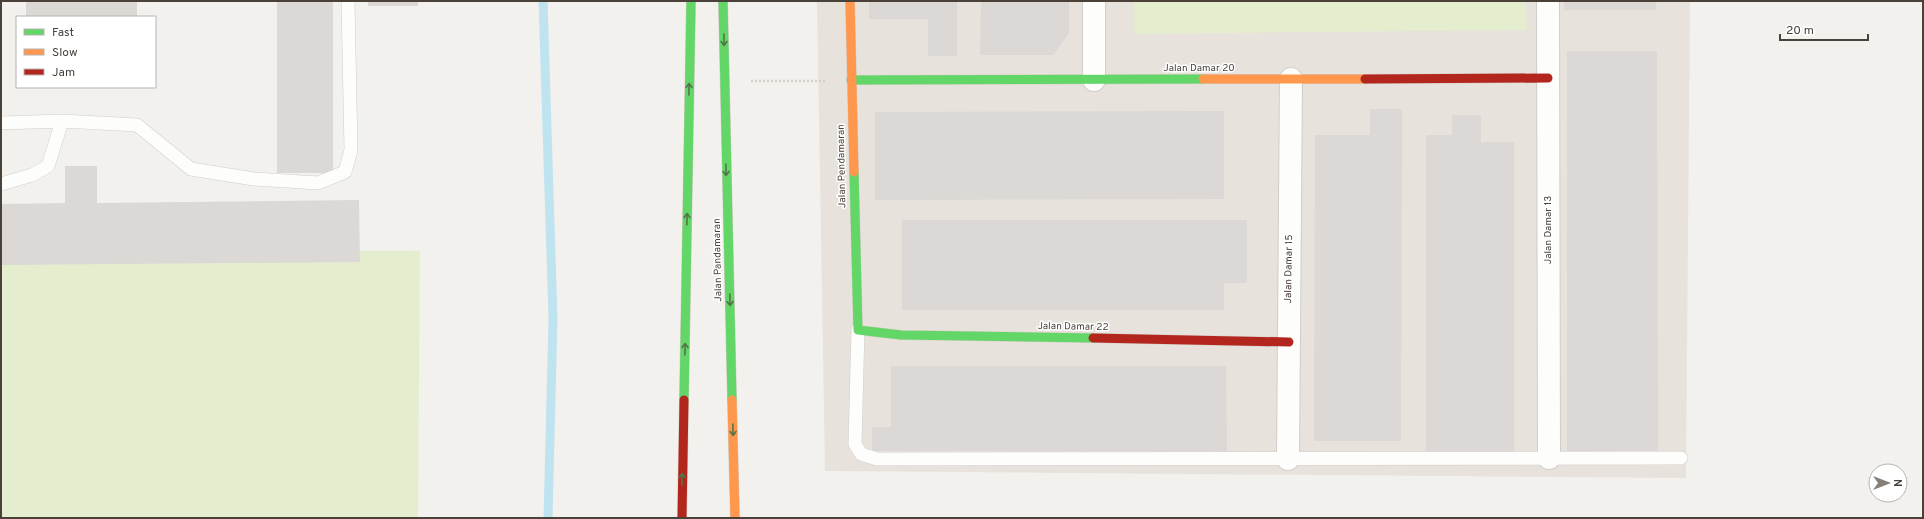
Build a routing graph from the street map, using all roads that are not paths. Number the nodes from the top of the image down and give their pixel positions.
1 (348, 1) edge
2 (691, 1) edge
3 (723, 1) edge
4 (850, 1) edge
5 (1094, 1) edge
6 (1548, 1) edge
7 (1548, 78) junction
8 (1291, 79) junction
9 (851, 80) junction
10 (1094, 80) junction
11 (62, 121) junction
12 (1, 123) edge
13 (1, 184) edge
14 (858, 330) junction
15 (1289, 342) junction
16 (1549, 458) junction
17 (1681, 458) dead end
18 (1288, 459) junction
19 (682, 518) edge
20 (735, 518) edge

1 - 11 lane
19 -> 2 street
3 -> 20 street, Jalan Pandamaran
4 - 9 street, Jalan Pendamaran
5 - 10 street
6 - 7 street, Jalan Damar 13
7 - 8 street, Jalan Damar 20
7 - 16 street, Jalan Damar 13
8 - 10 street, Jalan Damar 20
8 - 15 street, Jalan Damar 15
9 - 10 street, Jalan Damar 20
9 - 14 street, Jalan Pendamaran
11 - 12 lane
11 - 13 lane
14 - 15 street, Jalan Damar 22
14 - 18 lane
15 - 18 street, Jalan Damar 15
16 - 17 lane
16 - 18 lane

